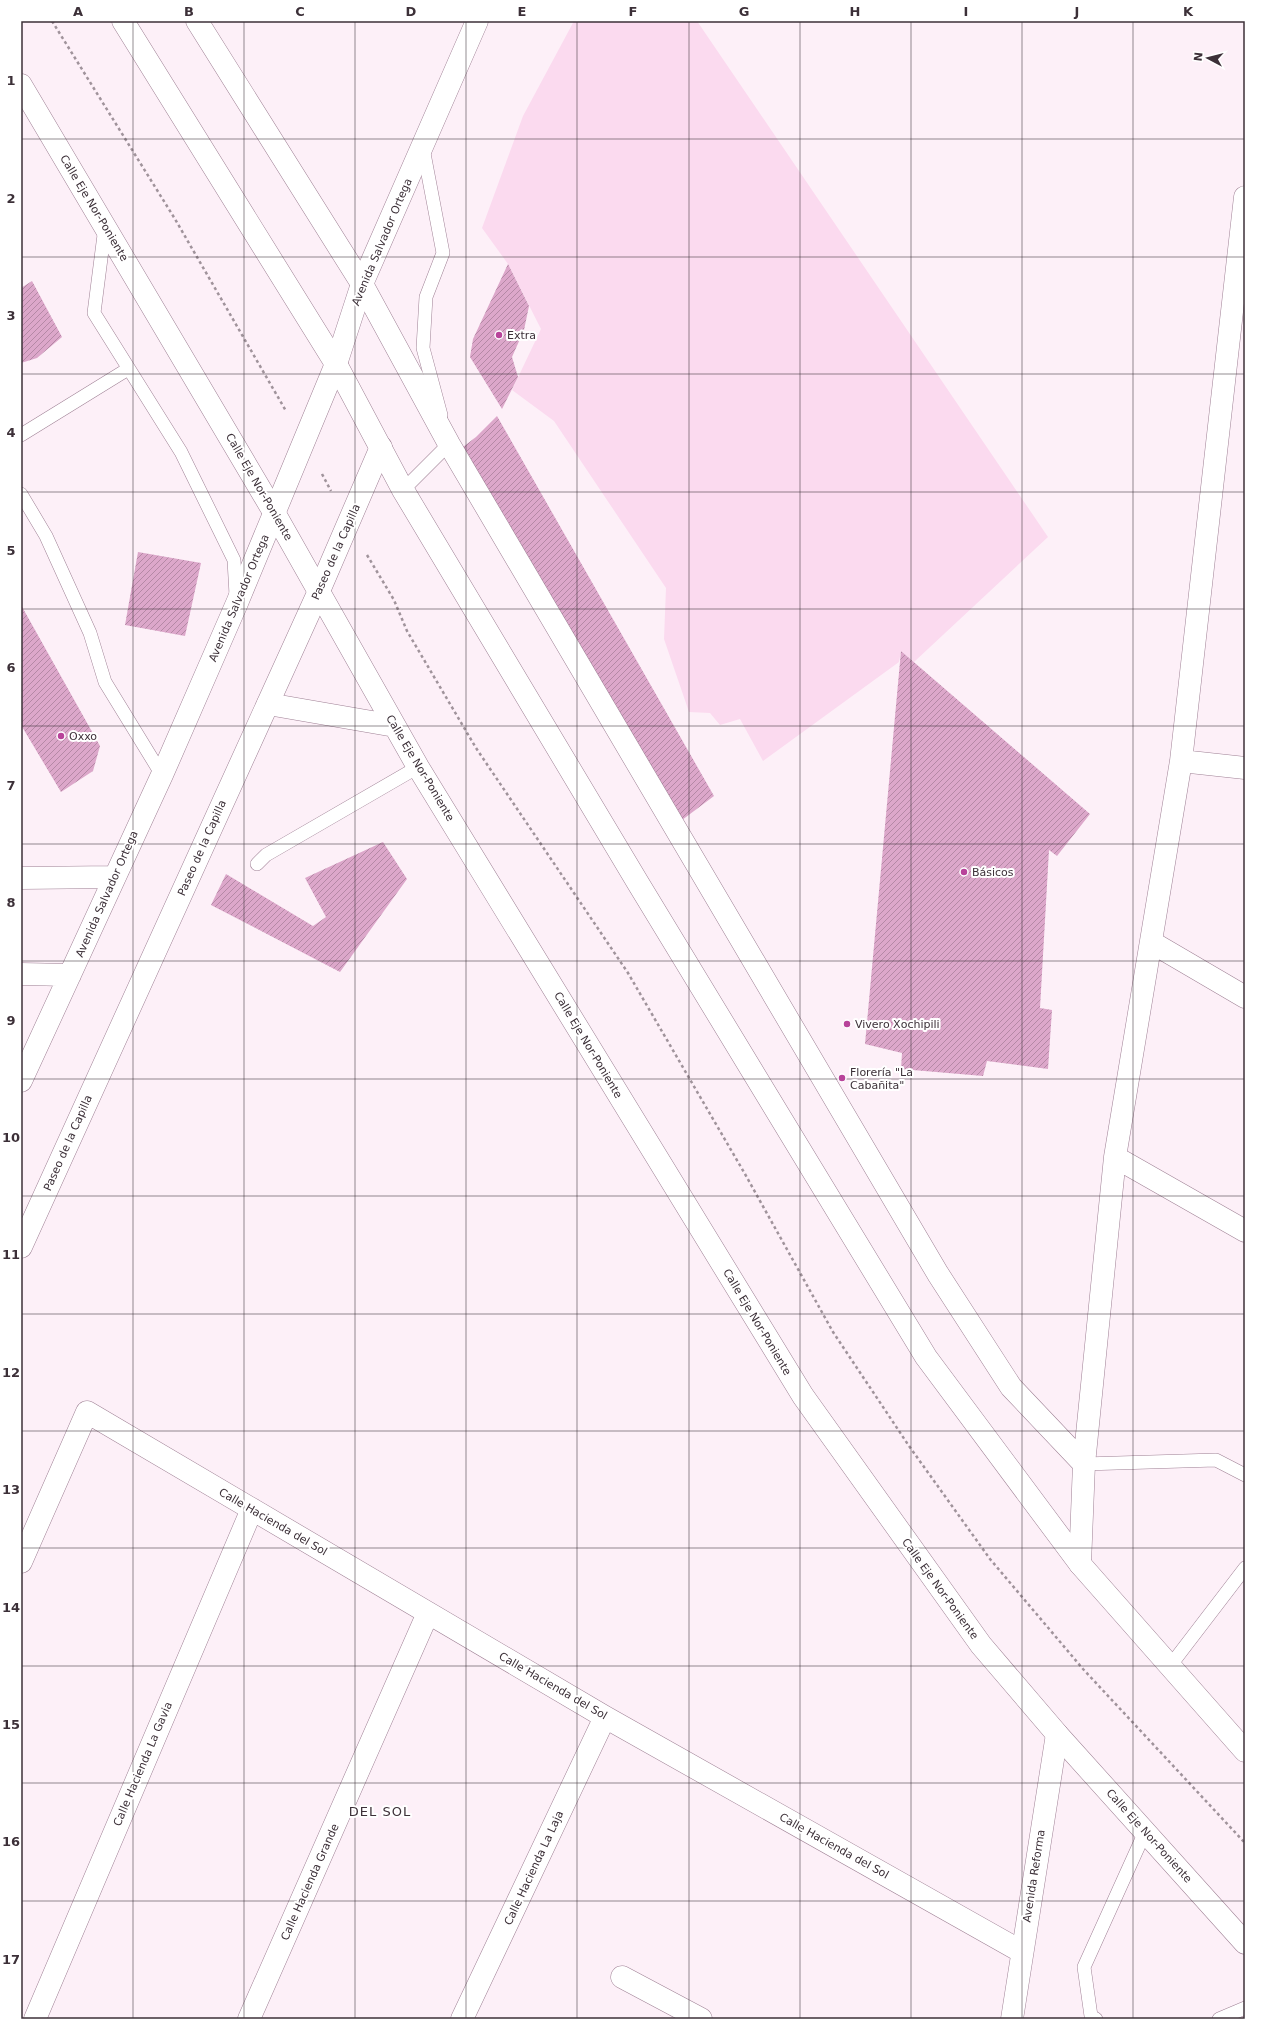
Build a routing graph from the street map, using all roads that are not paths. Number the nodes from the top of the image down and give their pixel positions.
1 (123, 21) edge
2 (197, 21) edge
3 (477, 21) edge
4 (21, 85) edge
5 (422, 148) junction
6 (1245, 197) edge
7 (105, 226) junction
8 (362, 284) junction
9 (336, 364) junction
10 (128, 369) junction
11 (21, 435) edge
12 (449, 444) junction
13 (381, 447) junction
14 (403, 490) junction
15 (21, 494) edge
16 (275, 514) junction
17 (319, 591) junction
18 (237, 603) junction
19 (268, 704) junction
20 (395, 726) junction
21 (1181, 761) junction
22 (418, 767) junction
23 (1245, 768) edge
24 (162, 775) junction
25 (257, 864) dead end
26 (115, 877) junction
27 (21, 878) edge
28 (1151, 942) junction
29 (21, 974) edge
30 (70, 975) junction
31 (1245, 997) edge
32 (21, 1081) edge
33 (1115, 1157) junction
34 (1245, 1231) edge
35 (21, 1247) edge
36 (1084, 1464) junction
37 (1245, 1475) edge
38 (252, 1509) junction
39 (21, 1562) edge
40 (1080, 1564) junction
41 (1245, 1568) edge
42 (428, 1613) junction
43 (1170, 1666) junction
44 (605, 1717) junction
45 (1057, 1734) junction
46 (1245, 1751) edge
47 (1145, 1832) junction
48 (1245, 1943) edge
49 (1022, 1952) junction
50 (622, 1977) dead end
51 (1245, 2008) edge
52 (35, 2019) edge
53 (249, 2019) edge
54 (462, 2019) edge
55 (701, 2019) edge
56 (1012, 2019) edge
57 (1096, 2019) edge
58 (1219, 2019) edge

1 - 9 street
2 - 8 street
3 - 5 street, Avenida Salvador Ortega
4 - 7 street, Calle Eje Nor-Poniente
5 - 8 street, Avenida Salvador Ortega
5 - 12 lane
6 - 21 street
7 - 10 lane
7 - 16 street, Calle Eje Nor-Poniente
8 - 9 street, Avenida Salvador Ortega
8 - 12 street
9 - 13 street
9 - 16 street, Avenida Salvador Ortega
10 - 11 lane
10 - 18 lane
12 - 14 lane
12 - 36 street
13 - 14 street
13 - 17 street, Paseo de la Capilla
14 - 40 street
15 - 24 lane
16 - 17 street, Calle Eje Nor-Poniente
16 - 18 street, Avenida Salvador Ortega
17 - 19 street, Paseo de la Capilla
17 - 20 street, Calle Eje Nor-Poniente
18 - 24 street, Avenida Salvador Ortega
19 - 20 street
19 - 35 street, Paseo de la Capilla
20 - 22 street, Calle Eje Nor-Poniente
21 - 23 street
21 - 28 street
22 - 25 lane
22 - 45 street, Calle Eje Nor-Poniente
24 - 26 street, Avenida Salvador Ortega
26 - 27 street
26 - 30 street, Avenida Salvador Ortega
28 - 31 street
28 - 33 street
29 - 30 street
30 - 32 street, Avenida Salvador Ortega
33 - 34 street
33 - 36 street
36 - 37 lane
36 - 40 street
38 - 39 street, Calle Hacienda del Sol
38 - 42 street, Calle Hacienda del Sol
38 - 52 street, Calle Hacienda La Gavia
40 - 43 street
41 - 43 lane
42 - 44 street, Calle Hacienda del Sol
42 - 53 street, Calle Hacienda Grande
43 - 46 street
44 - 49 street, Calle Hacienda del Sol
44 - 54 street, Calle Hacienda La Laja
45 - 47 street, Calle Eje Nor-Poniente
45 - 49 street, Avenida Reforma
47 - 48 street, Calle Eje Nor-Poniente
47 - 57 lane
49 - 56 street, Avenida Reforma
50 - 55 street
51 - 58 lane

